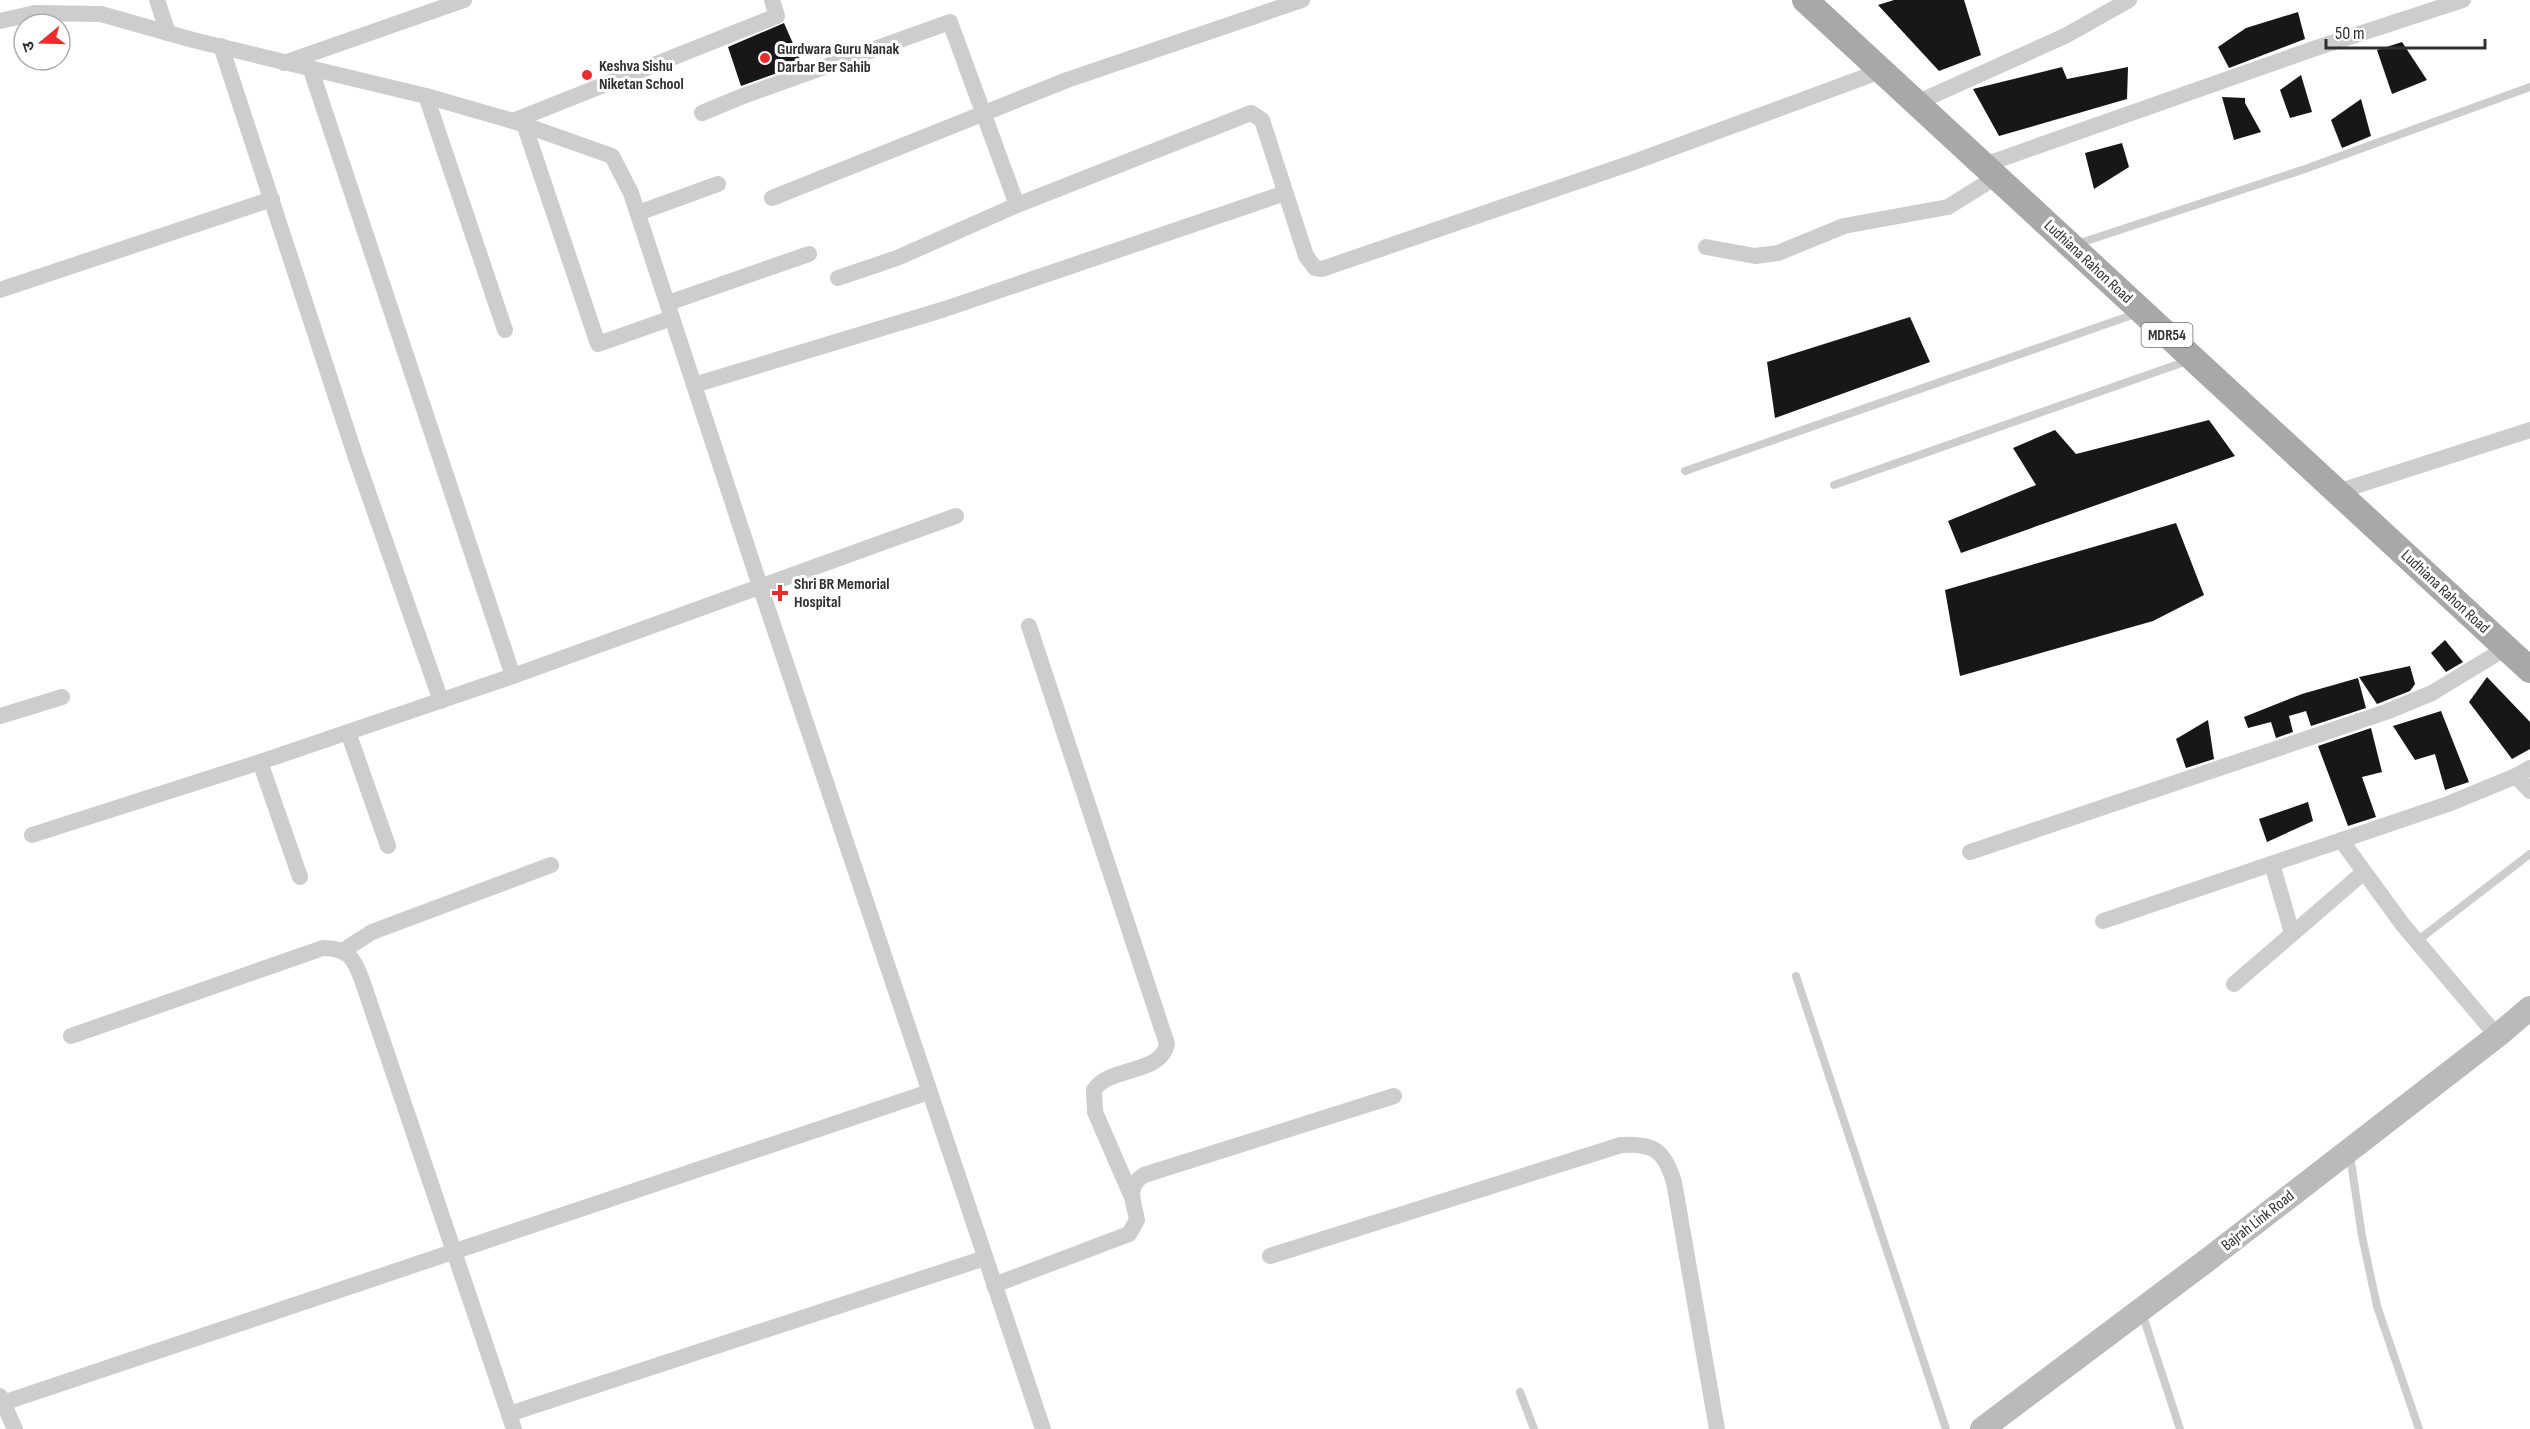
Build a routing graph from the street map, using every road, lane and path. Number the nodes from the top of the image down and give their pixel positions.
1 (157, 0) edge
2 (464, 0) edge
3 (772, 0) edge
4 (1302, 0) edge
5 (1804, 0) edge
6 (2129, 0) edge
7 (2463, 0) edge
8 (0, 21) edge
9 (168, 33) junction
10 (221, 46) junction
11 (284, 63) junction
12 (311, 70) junction
13 (1881, 70) junction
14 (2530, 87) edge
15 (426, 96) junction
16 (1916, 103) junction
17 (985, 112) junction
18 (702, 113) dead end
19 (519, 122) junction
20 (1990, 171) junction
21 (718, 184) dead end
22 (1285, 193) junction
23 (772, 198) dead end
24 (272, 199) junction
25 (1017, 205) junction
26 (638, 213) junction
27 (2071, 246) junction
28 (1706, 247) dead end
29 (809, 254) dead end
30 (838, 278) dead end
31 (0, 290) edge
32 (670, 310) junction
33 (2142, 312) junction
34 (504, 330) dead end
35 (2194, 359) junction
36 (694, 385) junction
37 (2530, 430) edge
38 (1685, 471) dead end
39 (1834, 485) dead end
40 (2337, 492) junction
41 (956, 516) dead end
42 (760, 586) junction
43 (1029, 626) dead end
44 (2506, 648) junction
45 (2530, 670) edge
46 (513, 676) junction
47 (62, 697) dead end
48 (441, 701) junction
49 (0, 716) edge
50 (348, 732) junction
51 (260, 762) junction
52 (2523, 772) edge
53 (2530, 790) edge
54 (32, 835) dead end
55 (2341, 840) junction
56 (388, 846) dead end
57 (1970, 852) dead end
58 (2530, 854) edge
59 (2272, 864) junction
60 (551, 865) dead end
61 (2364, 872) junction
62 (300, 878) dead end
63 (2103, 921) dead end
64 (2292, 933) junction
65 (2417, 941) junction
66 (344, 950) junction
67 (1796, 976) dead end
68 (2234, 984) dead end
69 (2530, 1008) edge
70 (71, 1036) dead end
71 (2497, 1036) junction
72 (929, 1092) junction
73 (1394, 1096) dead end
74 (2350, 1151) junction
75 (1131, 1195) junction
76 (454, 1251) junction
77 (1270, 1256) dead end
78 (985, 1258) junction
79 (994, 1285) junction
80 (2141, 1310) junction
81 (1520, 1392) dead end
82 (1, 1401) edge
83 (511, 1421) edge
84 (15, 1429) edge
85 (1043, 1429) edge
86 (1534, 1429) edge
87 (1717, 1429) edge
88 (1946, 1429) edge
89 (1982, 1429) edge
90 (2180, 1429) edge
91 (2419, 1429) edge

1 - 9 street
2 - 11 street
3 - 19 street
4 - 17 street
5 - 13 main road, Ludhiana Rahon Road / MDR54
6 - 16 street
7 - 20 street
8 - 9 street
9 - 10 street
10 - 11 street
10 - 24 street
11 - 12 street
12 - 15 street
12 - 46 street
13 - 16 main road, Ludhiana Rahon Road / MDR54
13 - 22 street
14 - 27 lane
15 - 19 street
15 - 34 street
16 - 20 main road, Ludhiana Rahon Road / MDR54
17 - 18 street
17 - 23 street
17 - 25 street
19 - 26 street
19 - 32 street
20 - 27 main road, Ludhiana Rahon Road / MDR54
20 - 28 street
21 - 26 street
22 - 25 street
22 - 36 street
24 - 31 street
24 - 48 street
25 - 30 street
26 - 32 street
27 - 33 main road, Ludhiana Rahon Road / MDR54
29 - 32 street
32 - 36 street
33 - 35 main road, Ludhiana Rahon Road / MDR54
33 - 38 lane
35 - 39 lane
35 - 40 main road, Ludhiana Rahon Road / MDR54
36 - 42 street
37 - 40 street
40 - 44 main road, Ludhiana Rahon Road / MDR54
41 - 42 street
42 - 46 street
42 - 72 street
43 - 75 street
44 - 45 main road, Ludhiana Rahon Road / MDR54
44 - 57 street
46 - 48 street
47 - 49 street
48 - 50 street
50 - 51 street
50 - 56 street
51 - 54 street
51 - 62 street
52 - 53 street
52 - 55 street
55 - 59 street
55 - 61 street
58 - 65 lane
59 - 63 street
59 - 64 street
60 - 66 street
61 - 64 street
61 - 65 street
64 - 68 street
65 - 71 street
66 - 70 street
66 - 76 street
67 - 88 lane
69 - 71 street, Bajrah Link Road
71 - 74 street, Bajrah Link Road
72 - 76 street
72 - 78 street
73 - 75 street
74 - 80 street, Bajrah Link Road
74 - 91 lane
75 - 79 street
76 - 82 street
76 - 83 street
77 - 87 street
78 - 79 street
78 - 83 street
79 - 85 street
80 - 89 street, Bajrah Link Road
80 - 90 lane
81 - 86 lane
82 - 84 street

